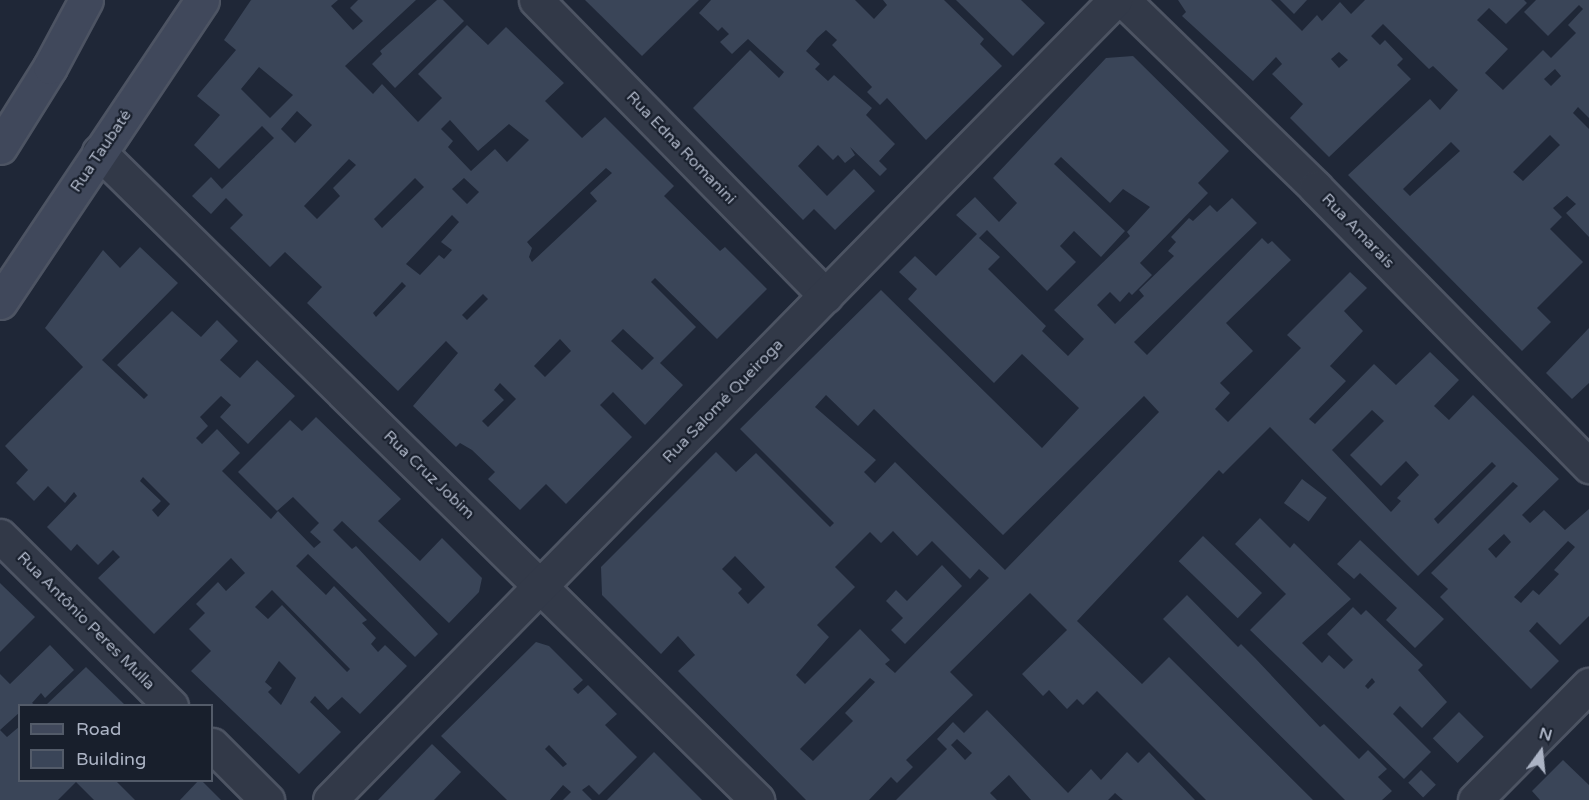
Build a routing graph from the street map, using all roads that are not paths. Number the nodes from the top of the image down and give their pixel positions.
1 (86, 0) edge
2 (202, 0) edge
3 (536, 0) edge
4 (1115, 0) edge
5 (1123, 0) edge
6 (0, 147) edge
7 (99, 153) junction
8 (826, 296) junction
9 (0, 302) edge
10 (1589, 466) edge
11 (0, 536) edge
12 (543, 585) junction
13 (1589, 685) edge
14 (170, 704) edge
15 (213, 746) edge
16 (267, 800) edge
17 (330, 800) edge
18 (757, 800) edge
19 (1475, 800) edge

1 - 6 main road
2 - 7 main road, Rua Taubaté
3 - 8 street, Rua Edna Romanini
4 - 8 street, Rua Salomé Queiroga
5 - 10 street, Rua Amarais
7 - 9 main road, Rua Taubaté
7 - 12 street, Rua Cruz Jobim
8 - 12 street, Rua Salomé Queiroga
11 - 14 street, Rua Antônio Peres Mulla
12 - 17 street, Rua Salomé Queiroga
12 - 18 street, Rua Cruz Jobim
13 - 19 street
15 - 16 street

